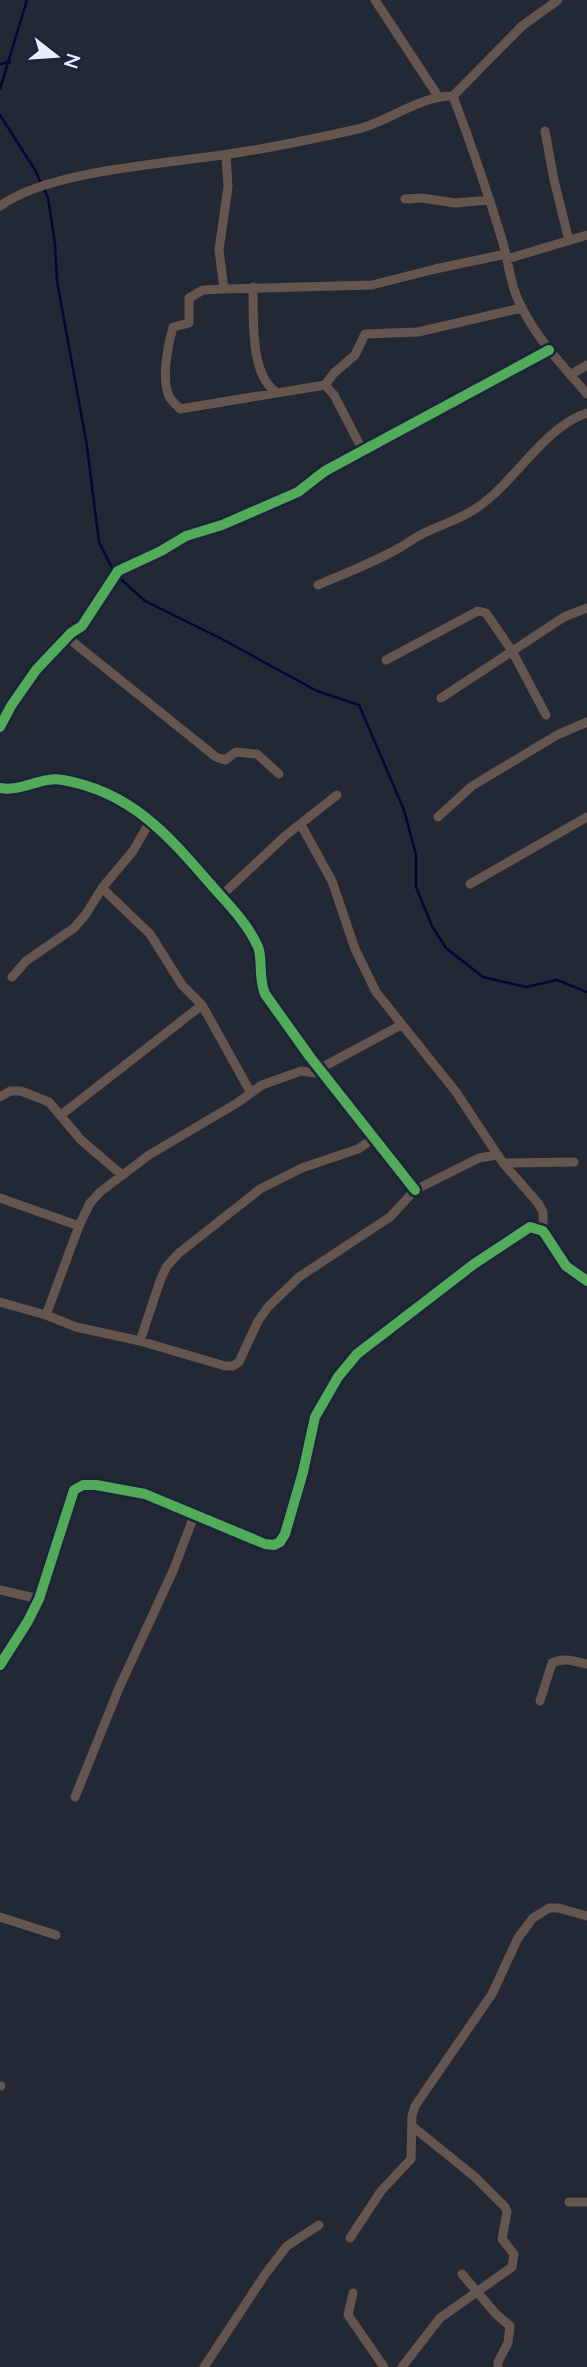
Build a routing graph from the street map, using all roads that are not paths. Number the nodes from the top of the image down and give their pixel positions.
1 (375, 0) edge
2 (558, 0) edge
3 (438, 96) junction
4 (453, 96) junction
5 (545, 131) dead end
6 (226, 155) junction
7 (405, 199) dead end
8 (490, 200) junction
9 (0, 206) edge
10 (587, 235) edge
11 (569, 241) junction
12 (507, 256) junction
13 (254, 287) junction
14 (224, 289) junction
15 (521, 308) junction
16 (549, 350) junction
17 (587, 365) edge
18 (570, 375) junction
19 (325, 385) junction
20 (276, 392) junction
21 (587, 394) edge
22 (587, 413) edge
23 (363, 451) junction
24 (318, 585) dead end
25 (587, 608) edge
26 (68, 638) junction
27 (512, 651) junction
28 (386, 660) dead end
29 (441, 698) dead end
30 (547, 715) dead end
31 (587, 722) edge
32 (0, 727) edge
33 (279, 774) dead end
34 (0, 788) edge
35 (337, 795) dead end
36 (438, 817) dead end
37 (587, 817) edge
38 (151, 820) junction
39 (301, 825) junction
40 (470, 884) dead end
41 (102, 888) junction
42 (221, 896) junction
43 (12, 977) dead end
44 (202, 1005) junction
45 (401, 1025) junction
46 (310, 1057) junction
47 (301, 1071) junction
48 (321, 1072) junction
49 (251, 1093) junction
50 (0, 1097) edge
51 (61, 1115) junction
52 (374, 1139) junction
53 (500, 1159) junction
54 (574, 1162) dead end
55 (122, 1175) junction
56 (415, 1190) junction
57 (0, 1198) edge
58 (79, 1226) junction
59 (543, 1231) junction
60 (587, 1281) edge
61 (0, 1302) edge
62 (46, 1315) junction
63 (140, 1341) junction
64 (194, 1516) junction
65 (0, 1590) edge
66 (39, 1599) junction
67 (587, 1664) edge
68 (0, 1665) edge
69 (540, 1701) dead end
70 (75, 1797) dead end
71 (587, 1916) edge
72 (0, 1917) edge
73 (56, 1935) dead end
74 (412, 2126) junction
75 (569, 2202) dead end
76 (587, 2202) edge
77 (319, 2225) dead end
78 (350, 2238) dead end
79 (462, 2274) dead end
80 (477, 2291) junction
81 (352, 2293) dead end
82 (204, 2367) edge
83 (384, 2367) edge
84 (402, 2367) edge
85 (498, 2367) edge

1 - 3 street
2 - 4 street
3 - 4 street
3 - 6 street
4 - 8 street
5 - 11 street
6 - 9 street
6 - 14 street
7 - 8 street
8 - 12 street
10 - 11 street
11 - 12 street
12 - 13 street
12 - 15 street
13 - 14 street
13 - 20 street
14 - 20 street
15 - 16 street
15 - 19 street
16 - 18 street
16 - 23 street
17 - 18 street
18 - 21 street
19 - 20 street
19 - 23 street
22 - 24 street
23 - 26 street
25 - 27 street
26 - 32 street
26 - 33 street
27 - 28 street
27 - 29 street
27 - 30 street
31 - 36 street
34 - 38 street
35 - 39 street
37 - 40 street
38 - 41 street
38 - 42 street
39 - 42 street
39 - 45 street
41 - 43 street
41 - 44 street
42 - 46 street
44 - 49 street
44 - 51 street
45 - 48 street
45 - 53 street
46 - 47 street
46 - 48 street
47 - 48 street
47 - 49 street
48 - 52 street
49 - 55 street
50 - 51 street
51 - 55 street
52 - 56 street
52 - 63 street
53 - 54 street
53 - 56 street
53 - 59 street
55 - 58 street
56 - 63 street
57 - 58 street
58 - 62 street
59 - 60 street
59 - 64 street
61 - 62 street
62 - 63 street
64 - 66 street
64 - 70 street
65 - 66 street
66 - 68 street
67 - 69 street
71 - 74 street
72 - 73 street
74 - 78 street
74 - 80 street
75 - 76 street
77 - 82 street
79 - 80 street
80 - 84 street
80 - 85 street
81 - 83 street

